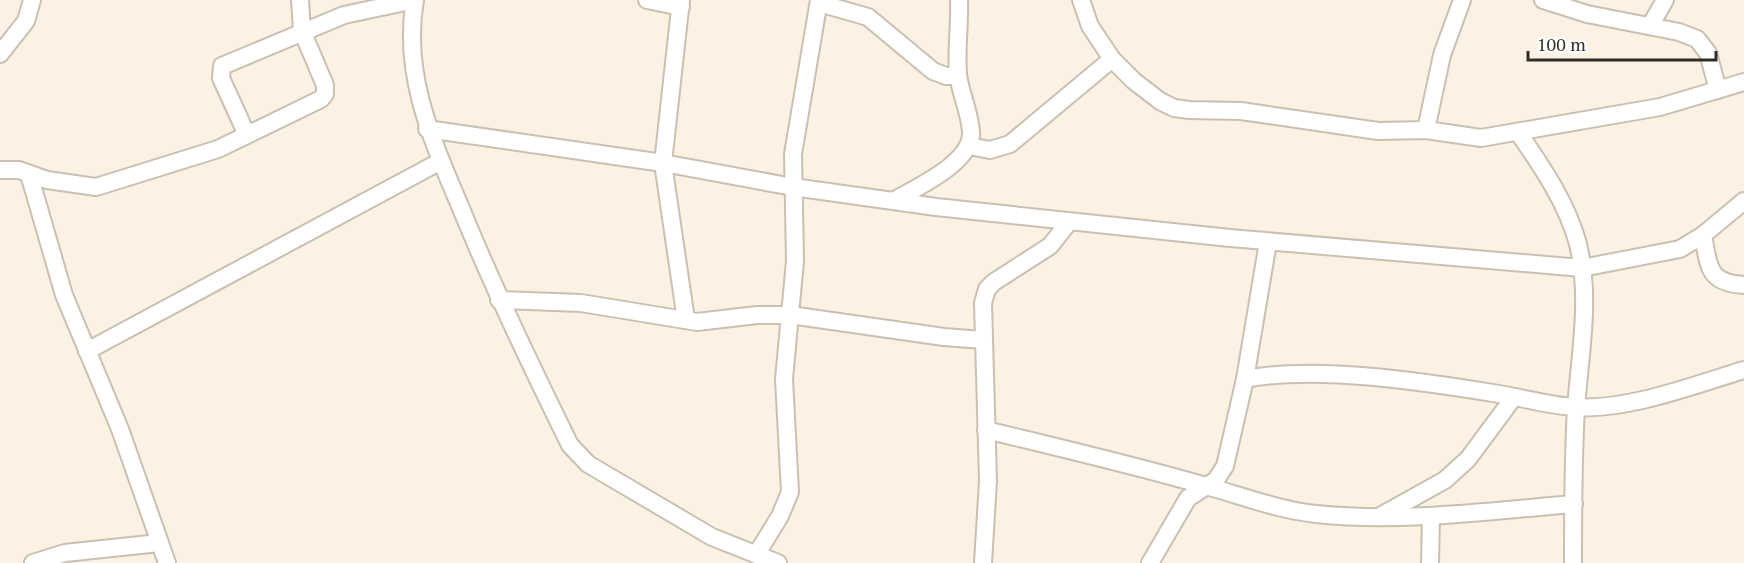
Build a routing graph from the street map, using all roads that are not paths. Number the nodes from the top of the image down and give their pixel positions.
1 (32, 0) edge
2 (300, 0) edge
3 (415, 0) edge
4 (647, 0) edge
5 (959, 0) edge
6 (1081, 0) edge
7 (1462, 0) edge
8 (1543, 0) edge
9 (1665, 0) edge
10 (819, 1) edge
11 (681, 3) edge
12 (1650, 26) junction
13 (302, 32) junction
14 (0, 54) edge
15 (1112, 59) junction
16 (958, 76) junction
17 (1744, 82) edge
18 (1718, 90) junction
19 (427, 129) junction
20 (1426, 130) junction
21 (1518, 132) junction
22 (248, 135) junction
23 (969, 146) junction
24 (441, 161) junction
25 (663, 163) junction
26 (0, 170) edge
27 (29, 174) junction
28 (793, 187) junction
29 (895, 200) junction
30 (1744, 201) edge
31 (1069, 222) junction
32 (1703, 235) junction
33 (1268, 242) junction
34 (1582, 268) junction
35 (1744, 285) edge
36 (499, 300) junction
37 (790, 315) junction
38 (686, 320) junction
39 (983, 340) junction
40 (87, 351) junction
41 (1744, 370) edge
42 (1245, 379) junction
43 (1514, 397) junction
44 (1576, 407) junction
45 (986, 430) junction
46 (1208, 486) junction
47 (1574, 504) junction
48 (1431, 517) junction
49 (1376, 519) junction
50 (159, 543) junction
51 (756, 555) junction
52 (33, 563) edge
53 (167, 563) edge
54 (778, 563) edge
55 (982, 563) edge
56 (1150, 563) edge
57 (1430, 563) edge
58 (1573, 563) edge

1 - 14 street
2 - 13 street
3 - 13 street
3 - 19 street
4 - 11 street
5 - 16 street
6 - 15 street
7 - 20 street
8 - 12 street
9 - 12 street
10 - 16 street
10 - 28 street
11 - 25 street
12 - 18 street
13 - 22 street
13 - 22 street
15 - 20 street
15 - 23 street
16 - 23 street
17 - 18 street
18 - 21 street
19 - 24 street
19 - 25 street
20 - 21 street
21 - 34 street
22 - 27 street
23 - 29 street
24 - 36 street
24 - 40 street
25 - 28 street
25 - 38 street
26 - 27 street
27 - 40 street
28 - 29 street
28 - 37 street
29 - 31 street
30 - 32 street
31 - 33 street
31 - 39 street
32 - 34 street
32 - 35 street
33 - 34 street
33 - 42 street
34 - 44 street
36 - 38 street
36 - 51 street
37 - 38 street
37 - 39 street
37 - 51 street
39 - 45 street
40 - 50 street
41 - 44 street
42 - 43 street
42 - 46 street
43 - 44 street
43 - 49 street
44 - 47 street
45 - 46 street
45 - 55 street
46 - 49 street
46 - 56 street
47 - 48 street
47 - 58 street
48 - 49 street
48 - 57 street
50 - 52 street
50 - 53 street
51 - 54 street

